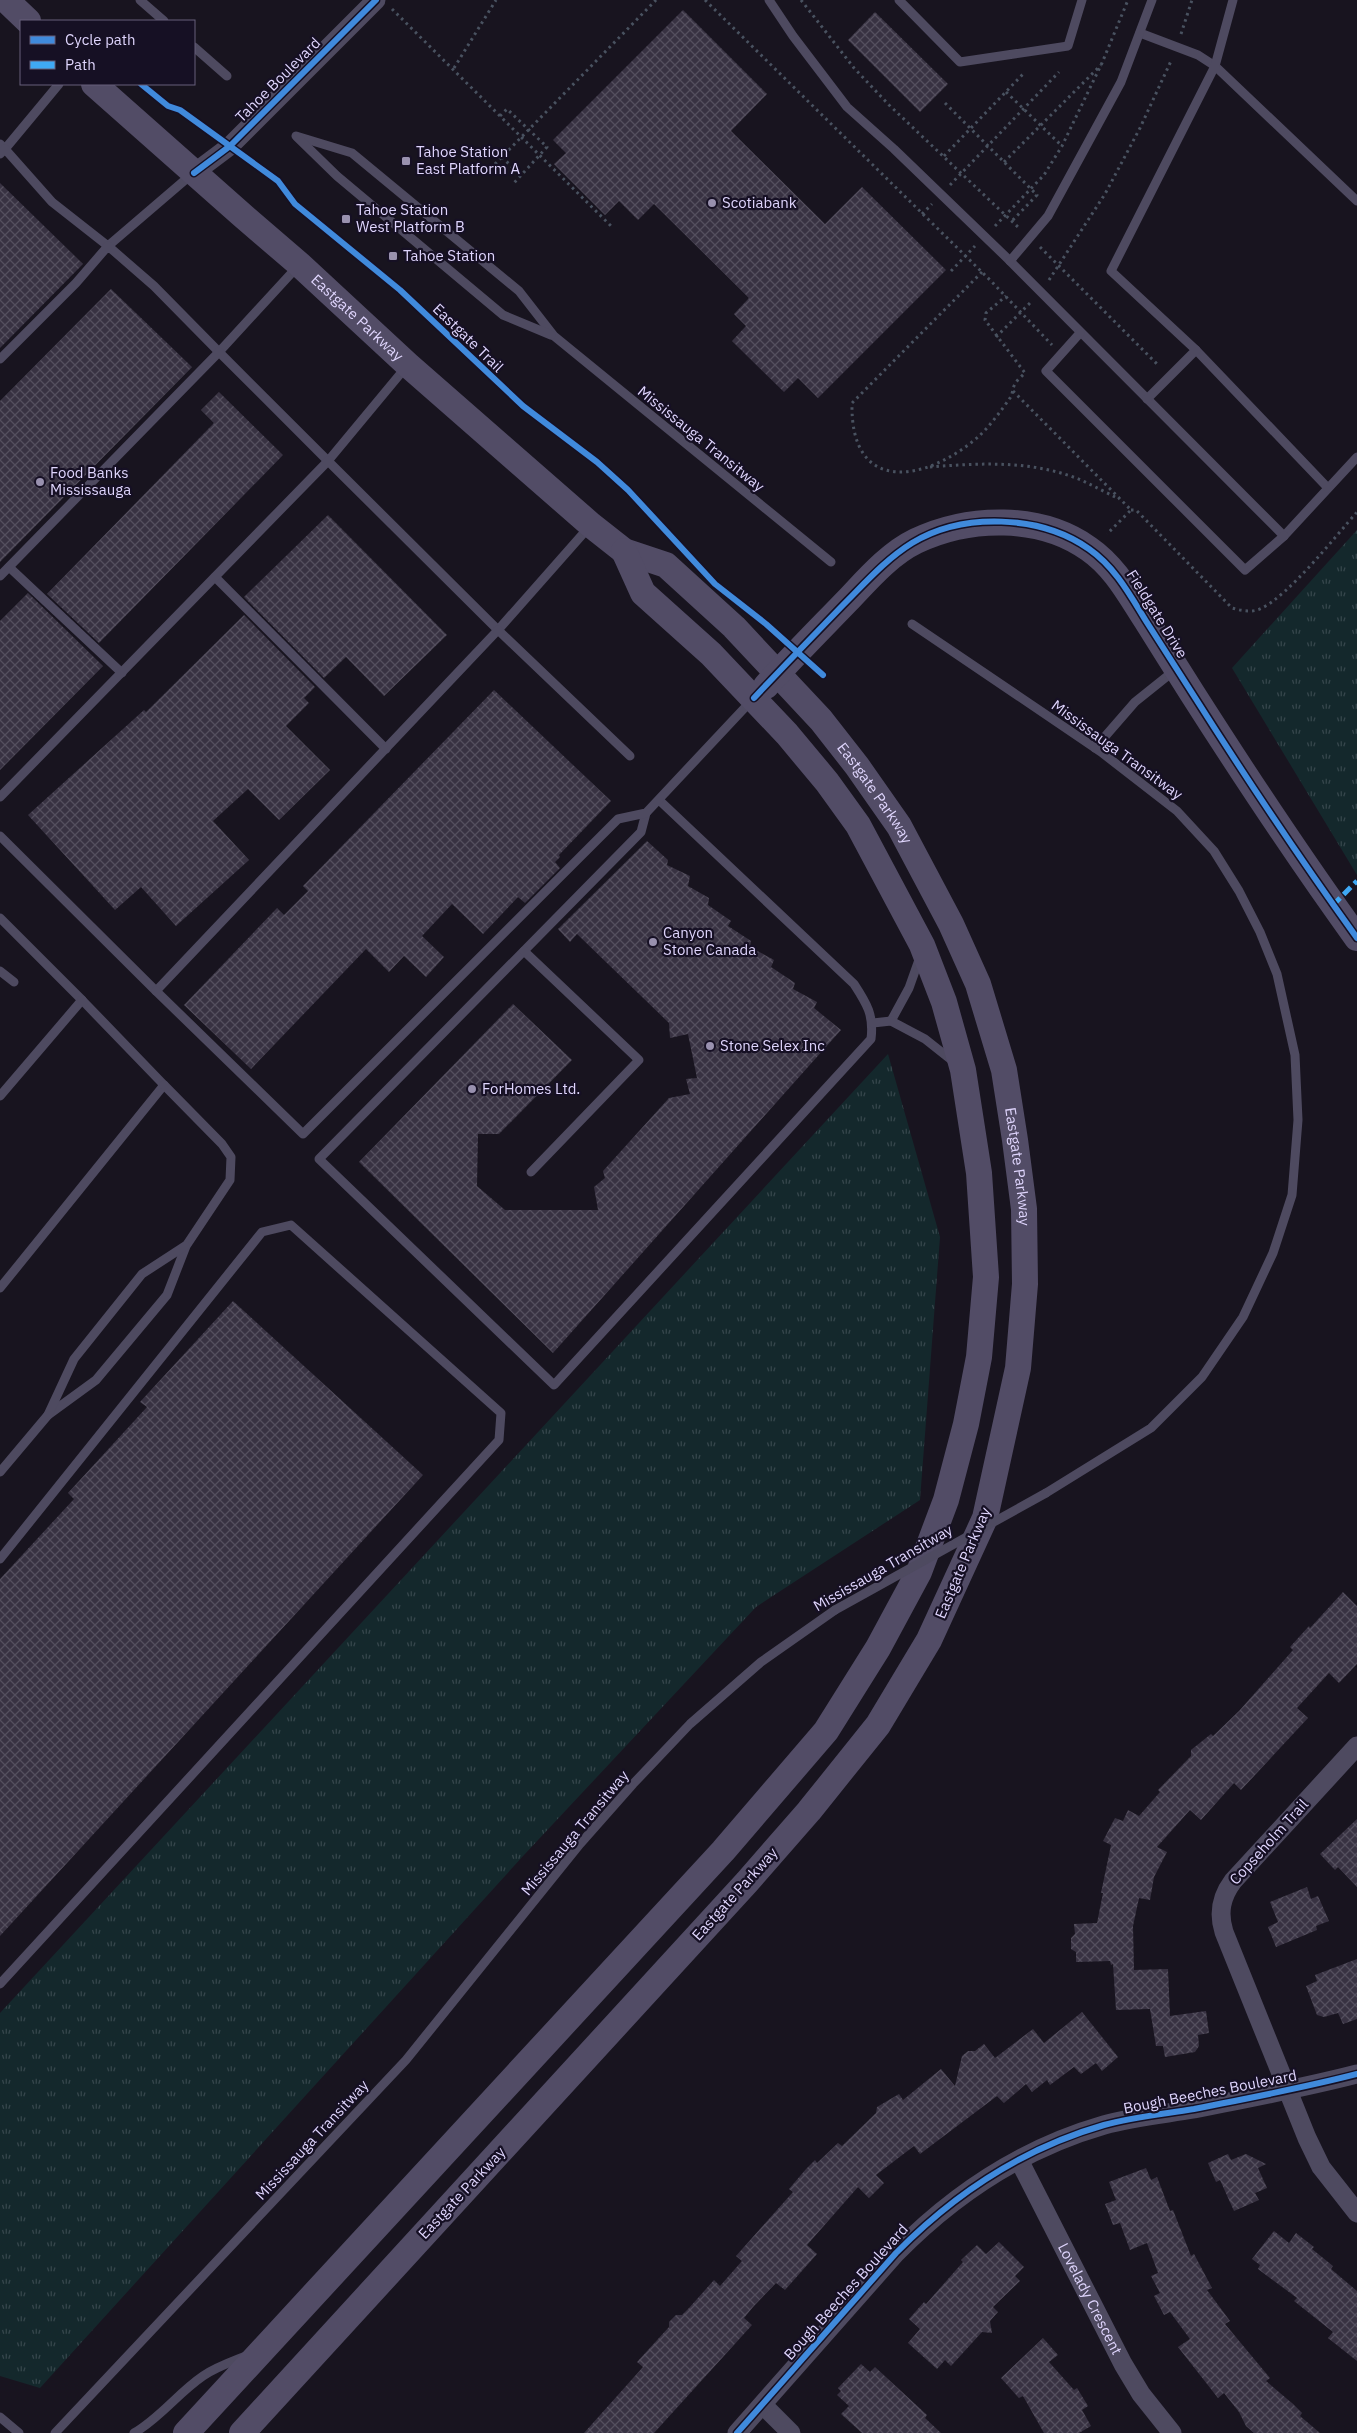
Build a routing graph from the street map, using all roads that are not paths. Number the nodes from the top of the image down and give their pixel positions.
1 (6, 0) edge
2 (140, 0) edge
3 (768, 0) edge
4 (899, 0) edge
5 (1082, 0) edge
6 (1152, 0) edge
7 (1233, 0) edge
8 (383, 3) edge
9 (27, 20) edge
10 (163, 20) edge
11 (1140, 34) junction
12 (195, 48) edge
13 (1215, 66) junction
14 (227, 76) dead end
15 (58, 85) edge
16 (95, 85) edge
17 (2, 149) edge
18 (194, 173) junction
19 (1356, 199) edge
20 (108, 246) junction
21 (1010, 262) junction
22 (300, 264) junction
23 (1080, 333) junction
24 (554, 336) junction
25 (1196, 350) junction
26 (219, 352) junction
27 (0, 359) edge
28 (408, 365) junction
29 (1147, 399) junction
30 (1357, 457) edge
31 (328, 461) junction
32 (1328, 488) junction
33 (591, 525) junction
34 (1284, 536) junction
35 (624, 551) junction
36 (831, 562) dead end
37 (9, 567) junction
38 (0, 576) edge
39 (215, 577) junction
40 (912, 624) dead end
41 (498, 630) junction
42 (1177, 669) junction
43 (122, 672) junction
44 (778, 672) junction
45 (754, 698) junction
46 (1094, 748) junction
47 (386, 749) junction
48 (630, 756) dead end
49 (0, 798) edge
50 (659, 800) junction
51 (646, 814) junction
52 (0, 836) edge
53 (0, 918) edge
54 (1357, 938) edge
55 (922, 945) junction
56 (524, 950) junction
57 (0, 971) edge
58 (14, 982) dead end
59 (156, 991) junction
60 (82, 1000) junction
61 (891, 1021) junction
62 (873, 1023) junction
63 (963, 1070) junction
64 (164, 1085) junction
65 (0, 1096) edge
66 (531, 1172) dead end
67 (186, 1246) junction
68 (0, 1288) edge
69 (48, 1415) junction
70 (0, 1472) edge
71 (0, 1559) edge
72 (1357, 1746) edge
73 (0, 1984) edge
74 (1357, 2074) edge
75 (1288, 2091) junction
76 (1019, 2160) junction
77 (1357, 2213) edge
78 (262, 2350) junction
79 (763, 2405) junction
80 (0, 2417) edge
81 (19, 2433) edge
82 (55, 2433) edge
83 (134, 2433) edge
84 (186, 2433) edge
85 (242, 2433) edge
86 (737, 2433) edge
87 (791, 2433) edge
88 (1172, 2433) edge

1 - 9 main road
2 - 10 lane
3 - 21 lane
4 - 5 lane
6 - 11 lane
7 - 13 lane
8 - 18 street, Tahoe Boulevard
11 - 13 lane
11 - 21 lane
12 - 14 lane
13 - 19 lane
13 - 25 lane
15 - 17 lane
16 - 18 main road, Eastgate Parkway
17 - 20 lane
18 - 20 lane
18 - 22 main road, Eastgate Parkway
20 - 26 lane
20 - 27 lane
21 - 23 lane
22 - 26 lane
22 - 28 main road, Eastgate Parkway
23 - 29 lane
23 - 34 lane
24 - 24 lane, Mississauga Transitway
24 - 36 lane, Mississauga Transitway
25 - 29 lane
25 - 32 lane
26 - 31 lane
26 - 37 lane
28 - 31 lane
28 - 33 main road, Eastgate Parkway
29 - 34 lane
30 - 32 lane
31 - 39 lane
31 - 41 lane
32 - 34 lane
33 - 35 main road, Eastgate Parkway
33 - 41 lane
35 - 44 main road, Eastgate Parkway
35 - 45 main road, Eastgate Parkway
37 - 38 lane
37 - 43 lane
39 - 43 lane
39 - 47 lane
40 - 46 lane, Mississauga Transitway
41 - 47 lane
41 - 48 lane
42 - 44 main road, Fieldgate Drive
42 - 46 lane
42 - 54 main road, Fieldgate Drive
43 - 49 lane
44 - 45 main road, Fieldgate Drive
44 - 85 main road, Eastgate Parkway
45 - 50 lane
45 - 55 main road, Eastgate Parkway
46 - 82 lane, Mississauga Transitway, bridge
47 - 59 lane
50 - 51 lane
50 - 62 lane
51 - 56 lane
51 - 59 lane
52 - 59 lane
53 - 60 lane
55 - 61 lane
55 - 63 main road, Eastgate Parkway
56 - 62 lane
56 - 66 lane
57 - 58 lane
60 - 64 lane
60 - 65 lane
61 - 62 lane
61 - 63 lane
63 - 78 main road, Eastgate Parkway
64 - 67 lane
64 - 68 lane
67 - 69 lane
67 - 69 lane
69 - 70 lane
71 - 73 lane
72 - 75 street, Copseholm Trail
74 - 75 street, Bough Beeches Boulevard
75 - 76 street, Bough Beeches Boulevard
75 - 77 street, Copseholm Trail
76 - 79 street, Bough Beeches Boulevard
76 - 88 street, Lovelady Crescent
78 - 83 lane
78 - 84 main road, Eastgate Parkway
79 - 86 street, Bough Beeches Boulevard
79 - 87 street
80 - 81 lane

